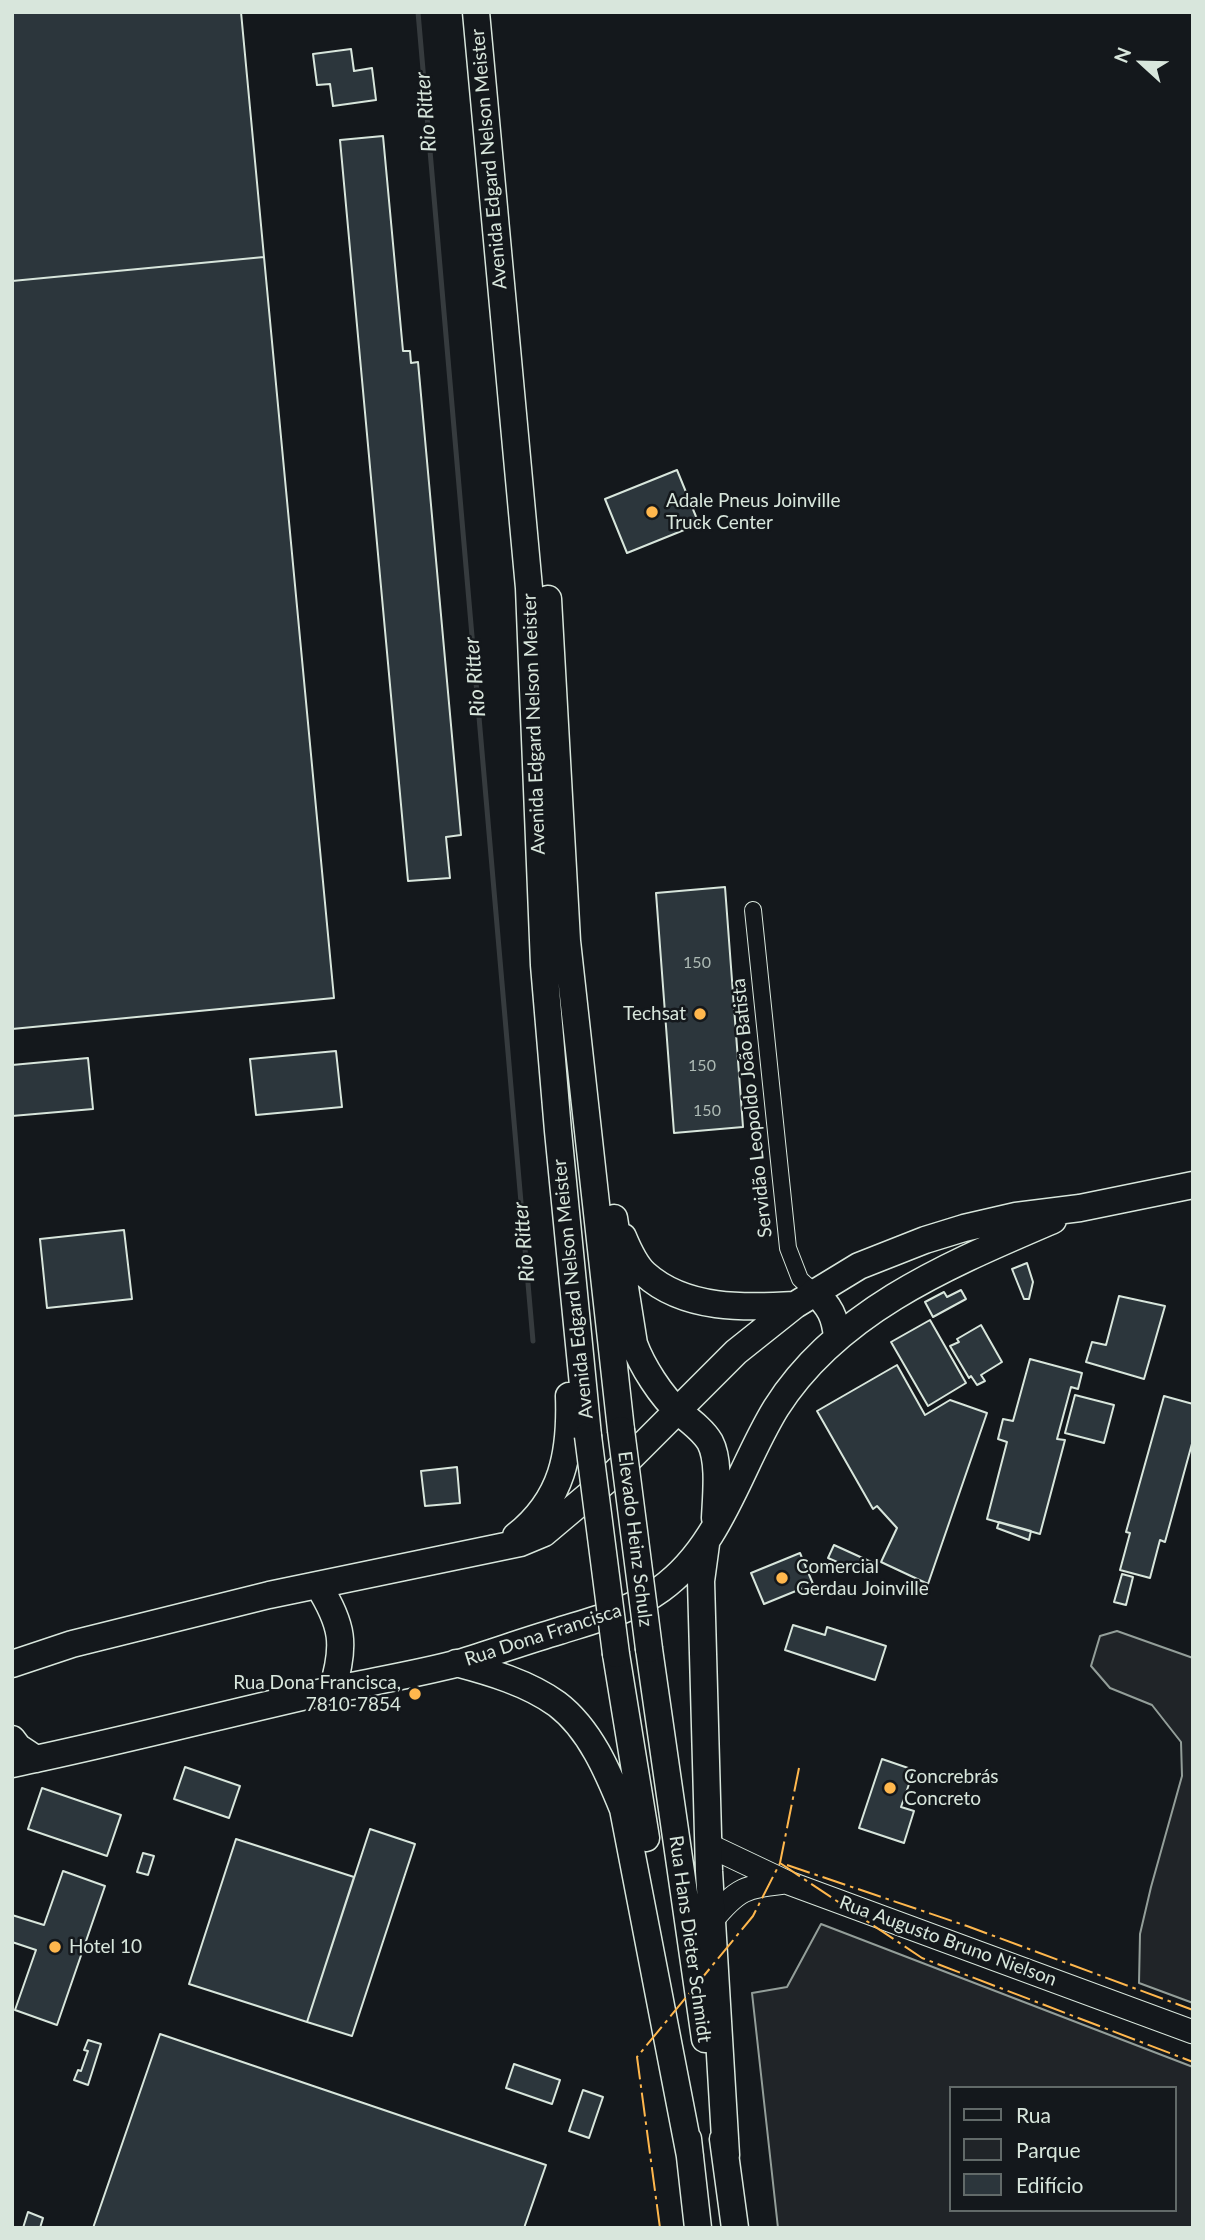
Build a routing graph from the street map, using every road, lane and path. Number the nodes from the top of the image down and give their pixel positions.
1 (476, 12) edge
2 (494, 12) edge
3 (553, 703) junction
4 (538, 825) junction
5 (753, 911) dead end
6 (1193, 1185) edge
7 (1080, 1208) junction
8 (613, 1213) junction
9 (805, 1298) junction
10 (837, 1337) junction
11 (677, 1410) junction
12 (621, 1430) joint
13 (588, 1436) joint
14 (710, 1534) junction
15 (503, 1546) junction
16 (318, 1584) junction
17 (649, 1649) joint
18 (616, 1654) joint
19 (456, 1663) junction
20 (12, 1664) edge
21 (332, 1690) junction
22 (12, 1739) edge
23 (24, 1762) edge
24 (708, 1845) junction
25 (786, 1881) junction
26 (712, 1920) junction
27 (1193, 2032) edge
28 (726, 2155) junction
29 (690, 2156) junction
30 (698, 2228) edge
31 (735, 2228) edge

1 - 4 main road, Avenida Edgard Nelson Meister
2 - 3 main road, Avenida Edgard Nelson Meister
3 - 8 main road
3 - 12 main road, Avenida Edgard Nelson Meister
4 - 13 main road, Avenida Edgard Nelson Meister
4 - 15 main road
5 - 9 street, Servidão Leopoldo João Batista
6 - 7 main road, Rua Dona Francisca
7 - 9 main road, Rua Dona Francisca
7 - 10 main road, Rua Dona Francisca
8 - 9 main road
8 - 11 main road
9 - 10 main road
9 - 11 main road, Rua Dona Francisca
10 - 14 main road, Rua Dona Francisca
11 - 14 main road
11 - 15 main road, Rua Dona Francisca
12 - 17 main road, Elevado Heinz Schulz, bridge
13 - 18 main road, Elevado Heinz Schulz, bridge
14 - 19 main road, Rua Dona Francisca
14 - 24 main road
15 - 16 main road, Rua Dona Francisca
16 - 20 main road, Rua Dona Francisca
16 - 21 main road
17 - 28 main road, Rua Hans Dieter Schmidt
18 - 29 main road, Rua Hans Dieter Schmidt
19 - 21 main road, Rua Dona Francisca
19 - 29 main road
21 - 23 main road, Rua Dona Francisca
22 - 23 main road
24 - 25 main road
24 - 26 main road
25 - 26 main road, Rua Augusto Bruno Nielson
25 - 27 main road, Rua Augusto Bruno Nielson
26 - 28 main road
28 - 31 main road, Rua Hans Dieter Schmidt
29 - 30 main road, Rua Hans Dieter Schmidt

